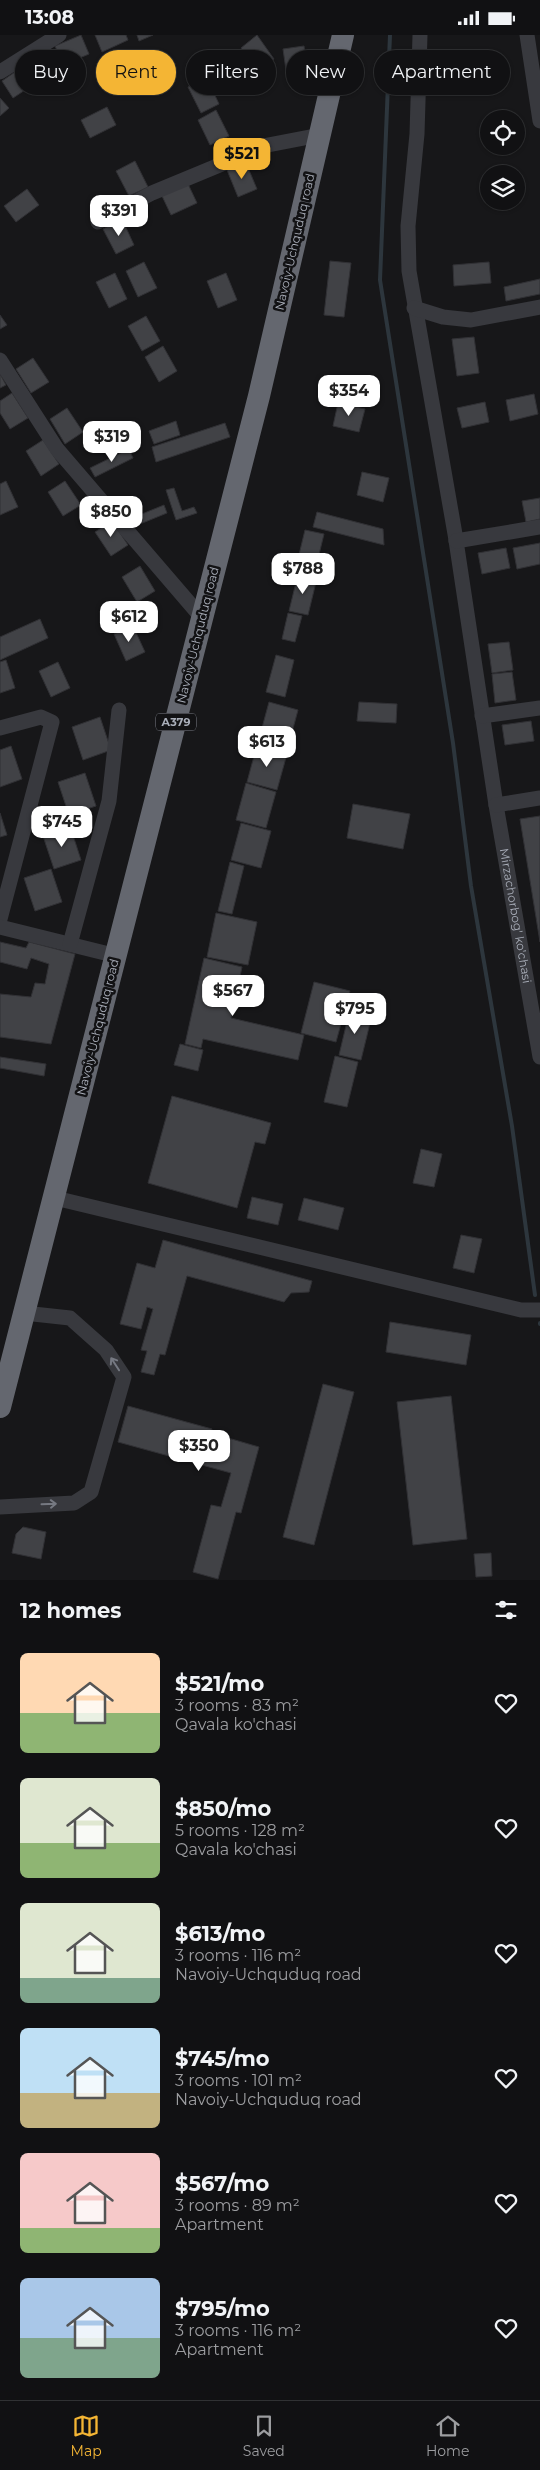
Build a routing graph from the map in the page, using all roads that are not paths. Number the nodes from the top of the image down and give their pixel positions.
1 (59, 35) edge
2 (343, 35) edge
3 (420, 35) edge
4 (527, 35) edge
5 (0, 72) edge
6 (540, 121) edge
7 (320, 135) junction
8 (98, 222) dead end
9 (540, 307) edge
10 (414, 308) junction
11 (0, 360) edge
12 (540, 527) edge
13 (456, 541) junction
14 (203, 619) junction
15 (540, 708) edge
16 (118, 710) dead end
17 (482, 716) junction
18 (0, 728) edge
19 (540, 798) edge
20 (496, 805) junction
21 (0, 919) edge
22 (0, 927) edge
23 (70, 944) junction
24 (116, 955) junction
25 (540, 1057) edge
26 (55, 1198) junction
27 (540, 1309) edge
28 (24, 1313) junction
29 (0, 1407) edge
30 (0, 1507) edge

1 - 5 street
2 - 7 highway, Navoiy-Uchquduq road / A379
3 - 10 street, Mirzachorbog' ko'chasi
4 - 6 street
7 - 8 street
7 - 14 highway, Navoiy-Uchquduq road / A379
9 - 10 street
10 - 13 street, Mirzachorbog' ko'chasi
11 - 14 street
12 - 13 street
13 - 17 street, Mirzachorbog' ko'chasi
14 - 24 highway, Navoiy-Uchquduq road / A379
15 - 17 street
16 - 23 street
17 - 20 street, Mirzachorbog' ko'chasi
18 - 21 street
19 - 20 street
20 - 25 street, Mirzachorbog' ko'chasi
22 - 23 street
23 - 24 street
24 - 26 highway, Navoiy-Uchquduq road / A379
26 - 27 street
26 - 28 highway, Navoiy-Uchquduq road / A379
28 - 29 highway, Navoiy-Uchquduq road / A379
30 -> 28 street

